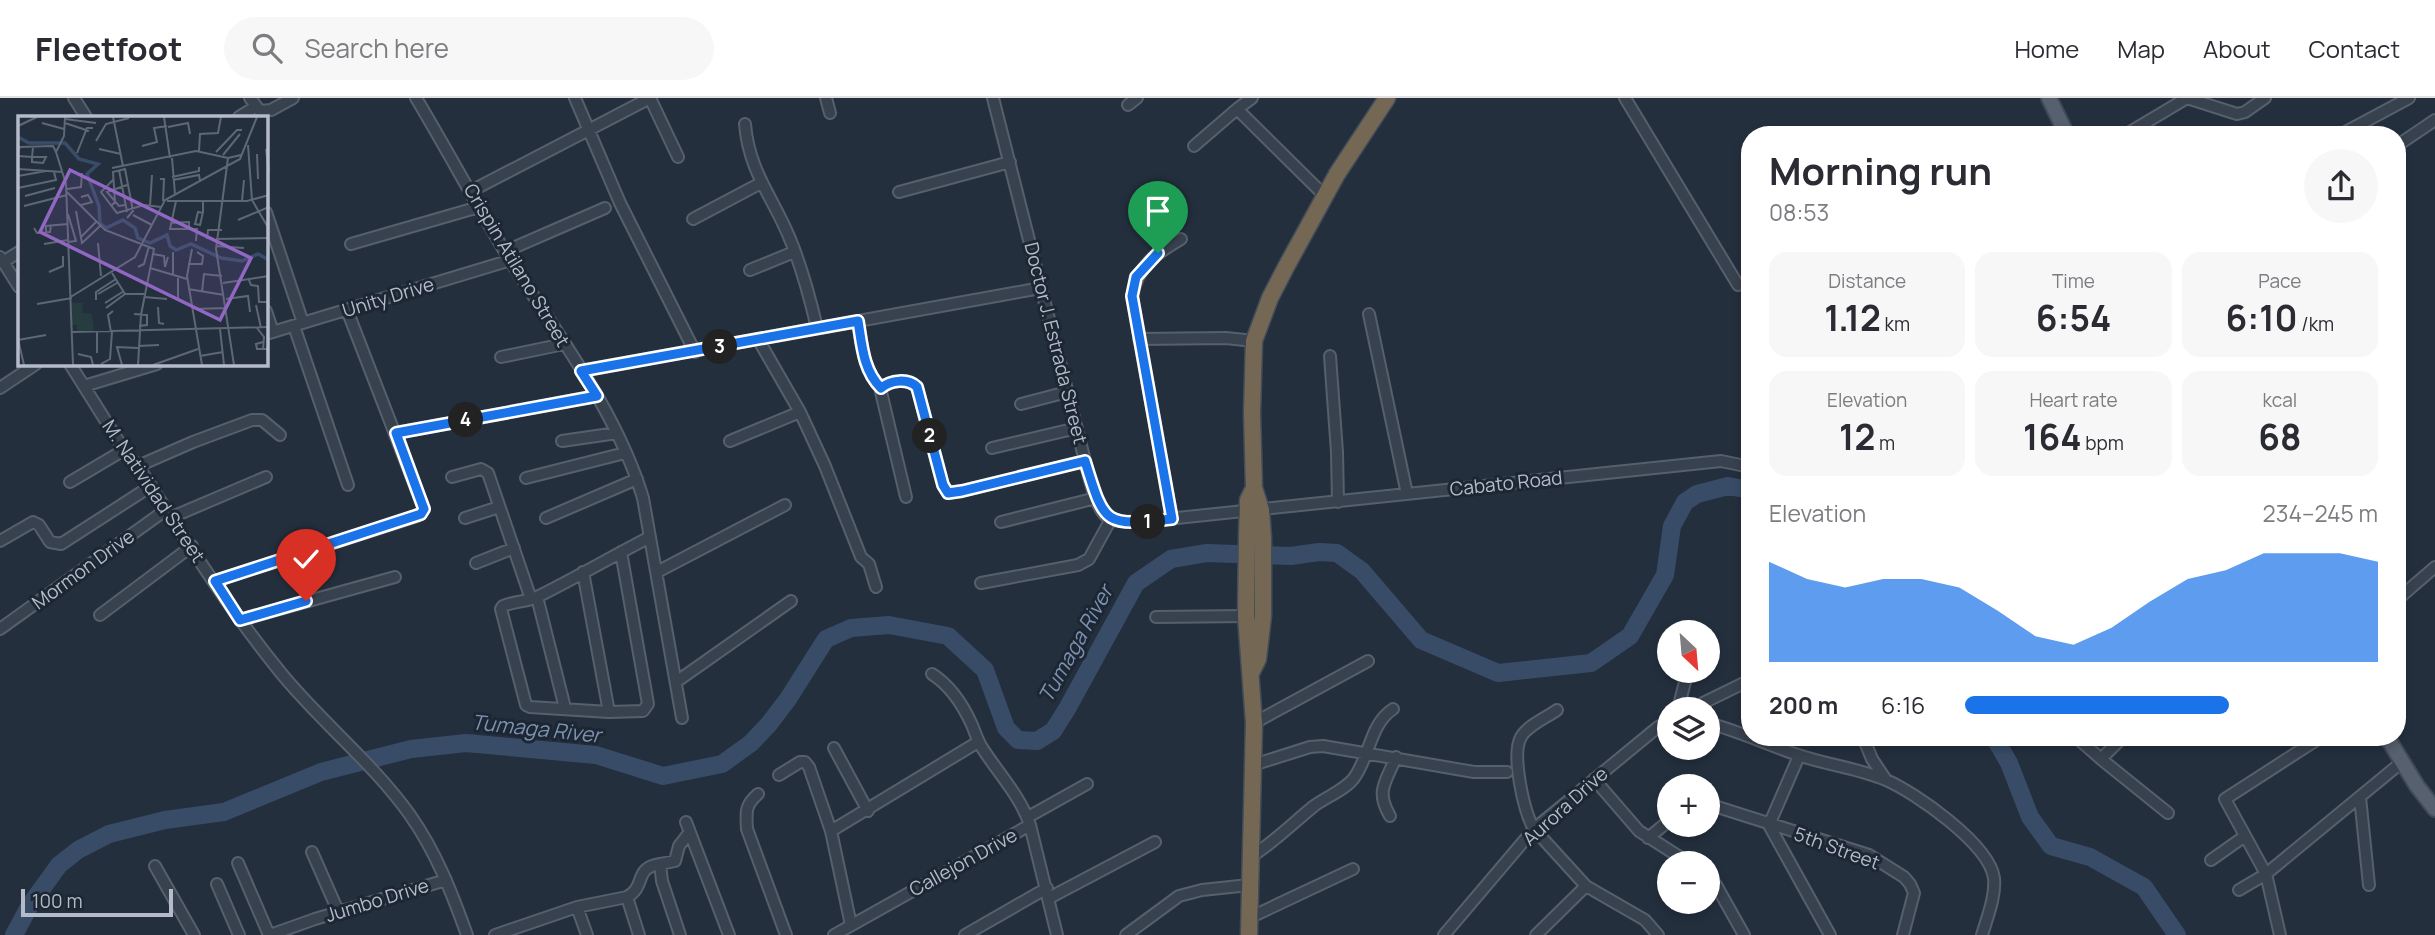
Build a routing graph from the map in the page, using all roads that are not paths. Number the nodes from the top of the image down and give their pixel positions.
1 (74, 98) edge
2 (293, 98) edge
3 (416, 98) edge
4 (575, 98) edge
5 (825, 98) edge
6 (993, 98) edge
7 (1252, 98) edge
8 (1387, 98) edge
9 (1625, 98) edge
10 (2049, 98) edge
11 (2187, 98) edge
12 (2264, 98) edge
13 (2409, 98) edge
14 (253, 102) edge
15 (1237, 109) junction
16 (830, 113) dead end
17 (85, 116) edge
18 (240, 116) edge
19 (2435, 120) edge
20 (2366, 122) junction
21 (745, 124) dead end
22 (2063, 126) edge
23 (2139, 126) edge
24 (2358, 126) edge
25 (2368, 126) edge
26 (589, 130) junction
27 (2406, 140) edge
28 (1195, 146) dead end
29 (678, 157) dead end
30 (1010, 162) junction
31 (761, 183) junction
32 (471, 191) junction
33 (898, 192) dead end
34 (1325, 196) junction
35 (479, 207) junction
36 (606, 208) dead end
37 (268, 219) edge
38 (693, 219) dead end
39 (1181, 239) dead end
40 (351, 244) dead end
41 (794, 251) junction
42 (18, 252) edge
43 (508, 256) junction
44 (1, 260) edge
45 (750, 270) dead end
46 (1738, 285) dead end
47 (18, 286) edge
48 (1041, 288) junction
49 (347, 310) junction
50 (1369, 314) dead end
51 (858, 321) junction
52 (298, 324) junction
53 (817, 328) junction
54 (270, 333) edge
55 (758, 339) junction
56 (1139, 339) junction
57 (1254, 341) junction
58 (564, 344) junction
59 (695, 352) junction
60 (1330, 356) dead end
61 (501, 357) dead end
62 (33, 366) edge
63 (71, 366) edge
64 (149, 366) edge
65 (581, 371) junction
66 (84, 386) junction
67 (0, 388) edge
68 (881, 388) junction
69 (1067, 392) junction
70 (597, 396) junction
71 (1021, 404) dead end
72 (800, 412) junction
73 (1076, 428) junction
74 (396, 433) junction
75 (617, 433) junction
76 (280, 435) dead end
77 (562, 441) dead end
78 (730, 441) dead end
79 (992, 449) dead end
80 (124, 450) junction
81 (625, 453) junction
82 (1085, 461) junction
83 (1741, 465) edge
84 (138, 466) junction
85 (266, 477) dead end
86 (452, 477) dead end
87 (526, 478) dead end
88 (637, 479) junction
89 (70, 482) dead end
90 (348, 485) dead end
91 (151, 486) junction
92 (1407, 494) junction
93 (906, 497) dead end
94 (1096, 498) junction
95 (1338, 502) junction
96 (785, 505) dead end
97 (499, 506) junction
98 (1254, 510) junction
99 (169, 513) junction
100 (465, 518) dead end
101 (546, 518) dead end
102 (1111, 519) junction
103 (1172, 519) junction
104 (1001, 522) dead end
105 (650, 537) junction
106 (0, 541) edge
107 (192, 546) junction
108 (514, 548) junction
109 (621, 552) junction
110 (476, 563) dead end
111 (2435, 567) edge
112 (583, 572) junction
113 (657, 572) junction
114 (395, 577) dead end
115 (215, 581) junction
116 (1255, 581) junction
117 (981, 583) dead end
118 (876, 587) dead end
119 (2406, 591) edge
120 (534, 598) junction
121 (791, 601) dead end
122 (100, 615) dead end
123 (1246, 616) junction
124 (1156, 617) dead end
125 (240, 620) junction
126 (0, 629) edge
127 (1368, 661) dead end
128 (1251, 673) junction
129 (932, 674) dead end
130 (676, 682) junction
131 (1741, 684) edge
132 (1715, 697) edge
133 (565, 708) junction
134 (1393, 709) dead end
135 (1557, 710) dead end
136 (609, 712) junction
137 (682, 719) dead end
138 (1254, 723) junction
139 (1720, 727) edge
140 (1657, 728) edge
141 (1741, 735) edge
142 (978, 742) junction
143 (1771, 746) edge
144 (1867, 746) edge
145 (2086, 746) edge
146 (2114, 746) edge
147 (2307, 746) edge
148 (2393, 746) edge
149 (834, 748) dead end
150 (1367, 755) junction
151 (1799, 756) junction
152 (1396, 757) junction
153 (2101, 759) junction
154 (2402, 762) junction
155 (1253, 765) junction
156 (1507, 772) dead end
157 (779, 775) dead end
158 (1594, 779) junction
159 (1886, 780) junction
160 (1087, 784) dead end
161 (758, 794) dead end
162 (2360, 797) junction
163 (1720, 808) edge
164 (2435, 809) edge
165 (868, 811) junction
166 (2168, 813) dead end
167 (1390, 816) dead end
168 (1029, 821) junction
169 (1769, 825) junction
170 (1534, 829) junction
171 (831, 831) junction
172 (1657, 831) edge
173 (2245, 836) junction
174 (1648, 838) junction
175 (1155, 842) dead end
176 (1669, 851) edge
177 (312, 852) dead end
178 (1251, 857) junction
179 (2211, 860) dead end
180 (238, 863) dead end
181 (660, 863) junction
182 (155, 866) dead end
183 (1353, 869) dead end
184 (2266, 874) junction
185 (446, 880) junction
186 (217, 884) dead end
187 (1249, 885) junction
188 (2369, 885) dead end
189 (1586, 886) junction
190 (2239, 890) dead end
191 (1720, 892) edge
192 (1048, 893) junction
193 (626, 897) junction
194 (577, 907) junction
195 (338, 911) junction
196 (1249, 918) junction
197 (851, 925) junction
198 (194, 935) edge
199 (239, 935) edge
200 (269, 935) edge
201 (467, 935) edge
202 (495, 935) edge
203 (587, 935) edge
204 (639, 935) edge
205 (680, 935) edge
206 (729, 935) edge
207 (786, 935) edge
208 (834, 935) edge
209 (965, 935) edge
210 (1058, 935) edge
211 (1126, 935) edge
212 (1249, 935) edge
213 (1444, 935) edge
214 (1536, 935) edge
215 (1658, 935) edge
216 (1744, 935) edge
217 (1829, 935) edge
218 (1903, 935) edge
219 (1982, 935) edge
220 (2280, 935) edge

1 - 17 street
2 - 14 street
3 - 32 street, Crispin Atilano Street
4 - 26 street
5 - 16 street
6 - 30 street, Doctor J. Estrada Street
7 - 15 street
8 - 34 highway
9 - 46 street
10 - 22 main road
11 - 12 street
11 - 23 street
13 - 20 street
14 - 18 street
15 - 28 street
15 - 34 street
19 - 27 street
20 - 24 street
20 - 25 street
21 - 31 street
26 - 29 street
26 - 32 street
26 - 59 street
30 - 33 street
30 - 48 street, Doctor J. Estrada Street
31 - 38 street
31 - 41 street
32 - 35 street, Crispin Atilano Street
34 - 57 highway
35 - 40 street
35 - 43 street, Crispin Atilano Street
36 - 43 street, Unity Drive
37 - 52 street
39 - 56 street
41 - 45 street
41 - 53 street
42 - 44 street
43 - 49 street, Unity Drive
43 - 58 street, Crispin Atilano Street
44 - 47 street
48 - 51 street
48 - 69 street, Doctor J. Estrada Street
49 - 52 street, Unity Drive
49 - 74 street
50 - 92 street
51 - 53 street
51 - 68 street
52 - 54 street, Unity Drive
52 - 90 street
53 - 55 street
55 - 59 street
55 - 72 street
56 - 57 street
56 - 103 street
57 - 98 highway
58 - 61 street
58 - 65 street, Crispin Atilano Street
59 - 65 street
60 - 95 street
62 - 67 street
63 - 66 street, M. Natividad Street
64 - 66 street
65 - 70 street, Crispin Atilano Street
66 - 80 street, M. Natividad Street
68 - 82 street
68 - 93 street
69 - 71 street
69 - 73 street, Doctor J. Estrada Street
70 - 74 street
70 - 75 street, Crispin Atilano Street
72 - 78 street
72 - 118 street
73 - 79 street
73 - 82 street, Doctor J. Estrada Street
74 - 115 street
75 - 77 street
75 - 81 street, Crispin Atilano Street
76 - 84 street
80 - 84 street, M. Natividad Street
80 - 89 street
81 - 87 street
81 - 88 street, Crispin Atilano Street
82 - 94 street, Doctor J. Estrada Street
83 - 92 street, Cabato Road
84 - 91 street, M. Natividad Street
85 - 99 street, Mormon Drive
86 - 97 street
88 - 101 street
88 - 105 street, Crispin Atilano Street
91 - 99 street, M. Natividad Street
91 - 106 street
92 - 95 street, Cabato Road
94 - 102 street, Doctor J. Estrada Street
94 - 104 street
95 - 98 street, Cabato Road
96 - 113 street
97 - 100 street
97 - 108 street
98 - 103 street
98 - 116 highway
99 - 107 street, M. Natividad Street
99 - 126 street, Mormon Drive
102 - 103 street
102 - 117 street
105 - 109 street
105 - 113 street, Crispin Atilano Street
107 - 115 street, M. Natividad Street
107 - 122 street
108 - 110 street
108 - 120 street
109 - 112 street
109 - 136 street
111 - 119 street
112 - 120 street
112 - 136 street
113 - 130 street, Crispin Atilano Street
114 - 125 street
115 - 125 street, M. Natividad Street
116 - 123 highway
116 - 128 highway
120 - 133 street
120 - 133 street
121 - 130 street
123 - 124 street
123 - 128 highway
125 - 185 street, M. Natividad Street
127 - 138 street
128 - 138 highway
129 - 142 street
130 - 137 street, Crispin Atilano Street
131 - 132 street
133 - 136 street
134 - 150 street
135 - 170 street
138 - 155 highway
139 - 141 street
140 - 158 street, Aurora Drive
142 - 165 street
142 - 168 street
143 - 151 street
144 - 159 street
145 - 153 street
146 - 153 street
147 - 173 street
148 - 154 main road
149 - 165 street
150 - 152 street
150 - 155 street
150 - 178 street
151 - 159 street
151 - 169 street
152 - 156 street
152 - 167 street
153 - 166 street
154 - 162 street
154 - 164 main road
155 - 178 highway
157 - 171 street
158 - 170 street, Aurora Drive
158 - 174 street
159 - 219 street
160 - 168 street
161 - 207 street
162 - 184 street
162 - 188 street
163 - 169 street, 5th Street
165 - 171 street
168 - 192 street, Callejon Drive
168 - 197 street, Callejon Drive
169 - 217 street
169 - 218 street, 5th Street
170 - 189 street
170 - 213 street, Aurora Drive
171 - 197 street
172 - 174 street
173 - 179 street
173 - 184 street
174 - 176 street
175 - 192 street
177 - 195 street
178 - 187 highway
180 - 200 street
181 - 193 street
181 - 205 street
181 - 206 street
182 - 198 street
183 - 196 street
184 - 190 street
184 - 220 street
185 - 195 street, Jumbo Drive
185 - 201 street, M. Natividad Street
186 - 199 street
187 - 196 highway
187 - 211 street
189 - 214 street
189 - 215 street
191 - 216 street
192 - 209 street
192 - 210 street, Callejon Drive
193 - 194 street
193 - 204 street
194 - 202 street
194 - 203 street
195 - 200 street, Jumbo Drive
196 - 212 highway
197 - 208 street, Callejon Drive

